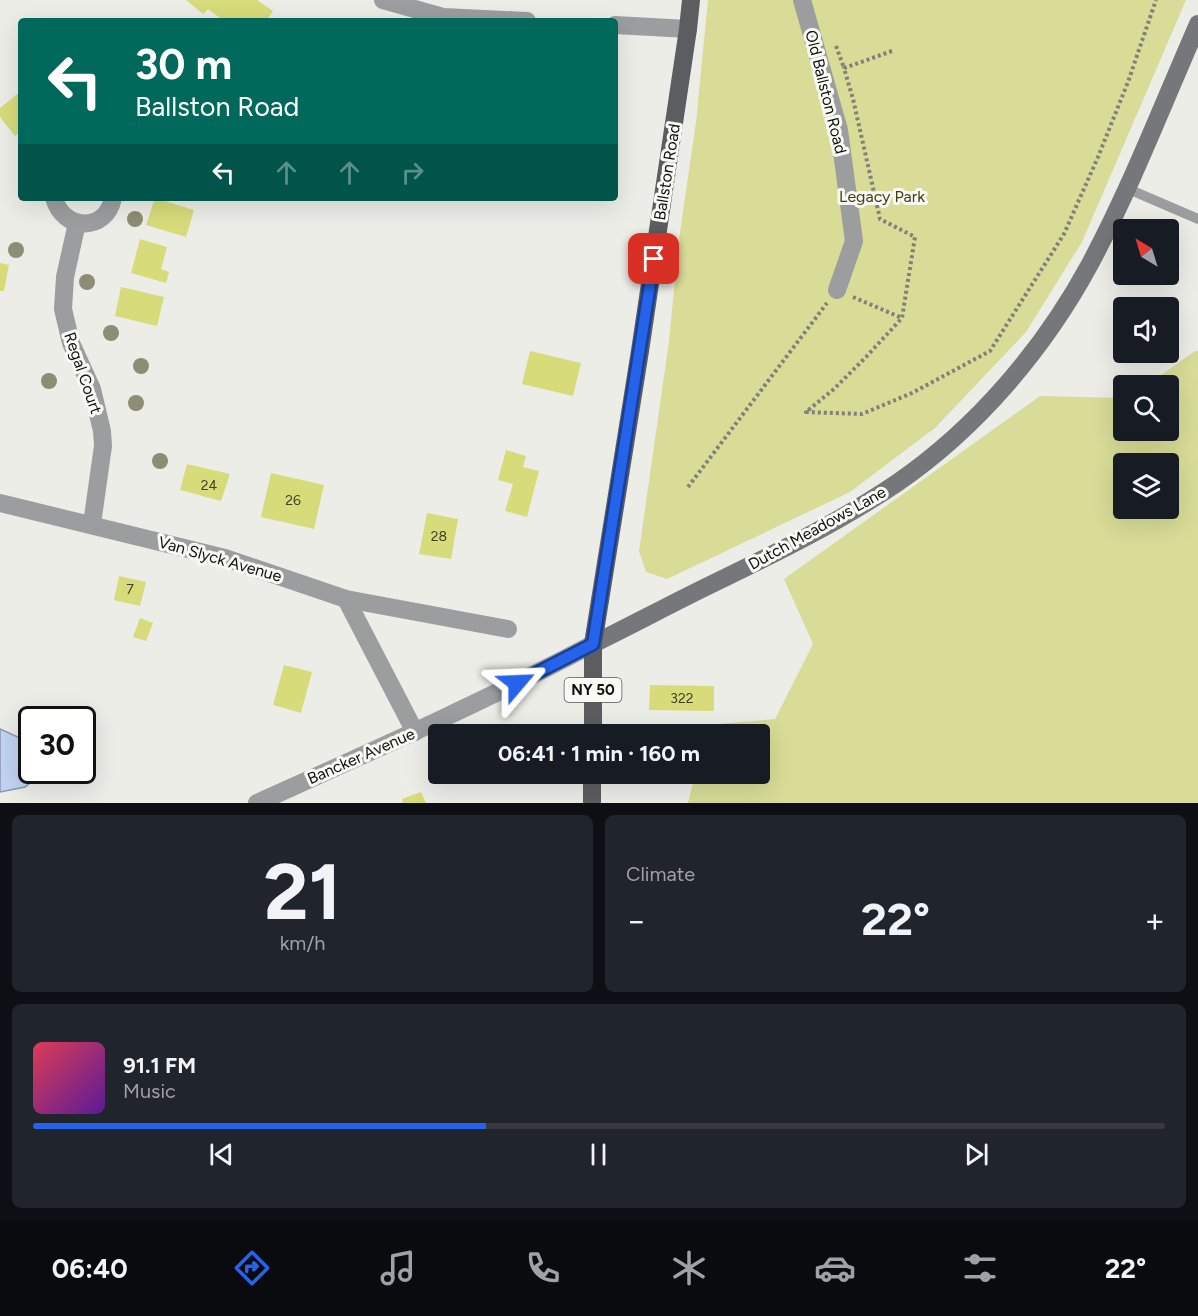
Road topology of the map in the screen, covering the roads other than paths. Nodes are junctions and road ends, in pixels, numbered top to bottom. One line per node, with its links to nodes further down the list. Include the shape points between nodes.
1 (383, 0): 4 (street, via 443,17)
2 (691, 0): 7 (main road, Ballston Road / NY 50)
3 (802, 0): 13 (street, Old Ballston Road, via 839,130 854,241)
4 (464, 18)
5 (1198, 24): 8 (street, Dutch Meadows Lane)
6 (618, 25): 7 (street)
7 (688, 29): 18 (main road, Ballston Road / NY 50)
8 (1126, 188): 11 (lane); 18 (street, Dutch Meadows Lane, via 1090,264 1056,320 1007,385 956,436 898,483 830,525)
9 (55, 201): 12 (street, via 61,213)
10 (112, 201): 12 (street, via 102,218)
11 (1198, 219)
12 (77, 223): 15 (street, Regal Court, via 64,277 63,309 71,343 92,389 102,431)
13 (837, 290)
14 (0, 503): 15 (street, Van Slyck Avenue)
15 (92, 524): 16 (street, Van Slyck Avenue, via 225,558)
16 (346, 599): 17 (street, Van Slyck Avenue); 20 (street)
17 (508, 629)
18 (593, 644): 19 (main road, Ballston Road / NY 50); 20 (street, Bancker Avenue)
19 (592, 724)
20 (415, 732): 22 (street, Bancker Avenue)
21 (592, 784): 23 (main road)
22 (257, 803)
23 (592, 803)

